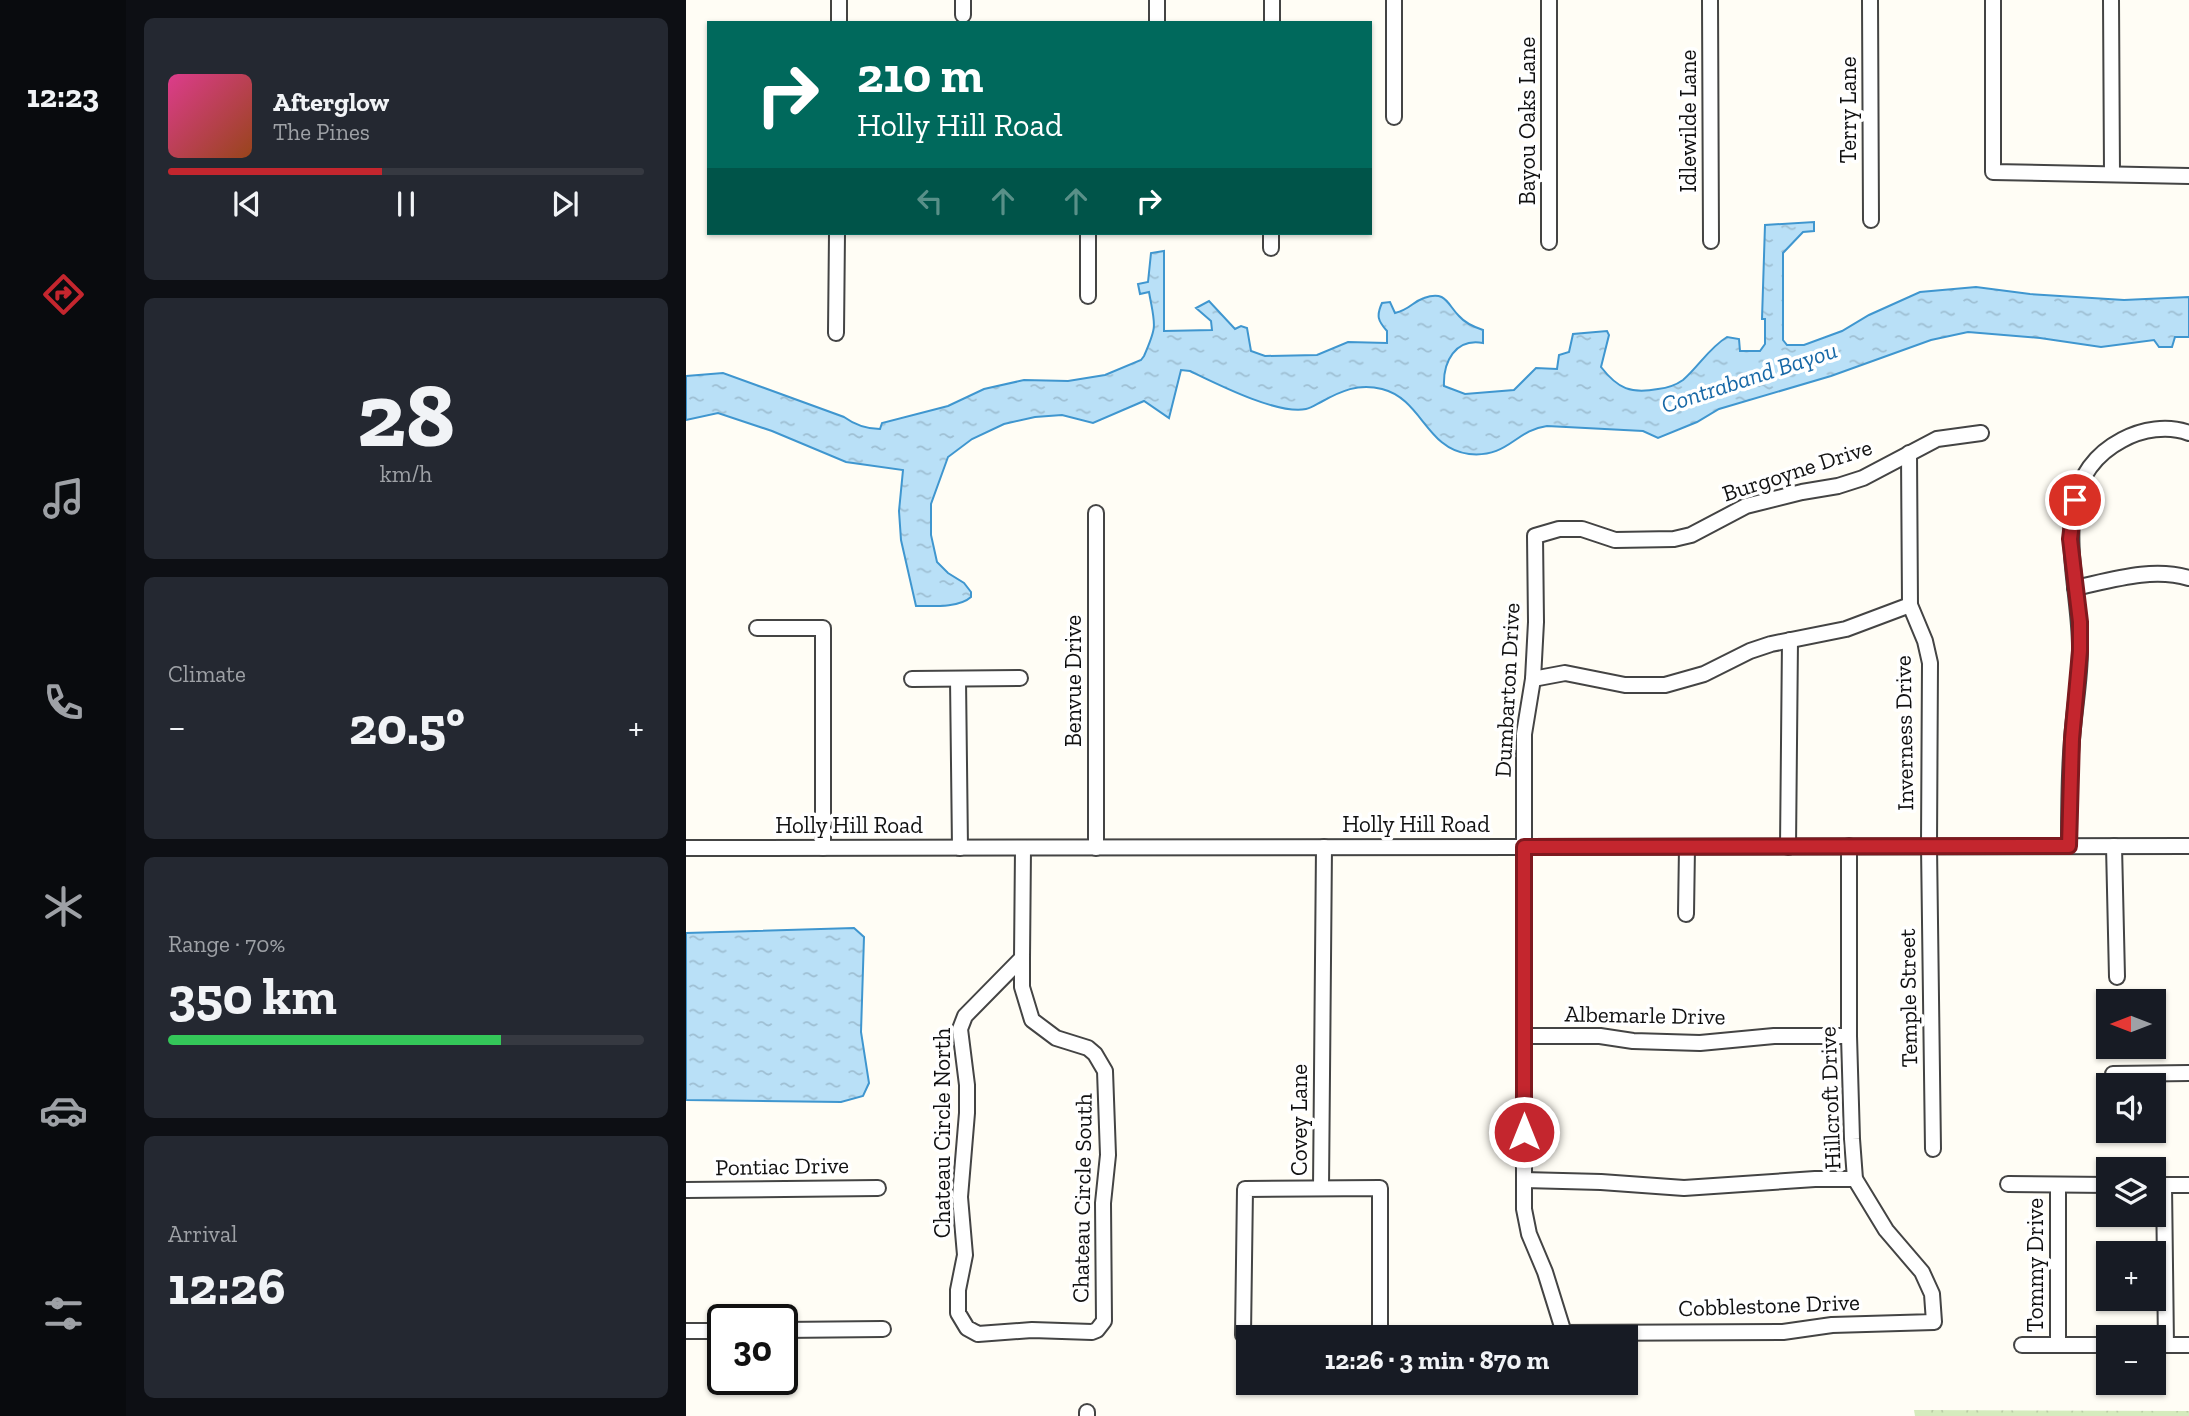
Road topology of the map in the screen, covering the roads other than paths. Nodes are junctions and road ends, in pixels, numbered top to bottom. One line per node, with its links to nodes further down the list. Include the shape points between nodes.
1 (839, 0): 10 (street)
2 (1157, 0): 11 (street)
3 (1272, 0): 12 (street)
4 (1394, 0): 13 (street)
5 (1549, 0): 20 (street, Bayou Oaks Lane)
6 (1710, 0): 19 (street, Idlewilde Lane)
7 (1870, 0): 16 (street, Terry Lane)
8 (1993, 0): 14 (street, via 1993,172)
9 (2111, 0): 14 (street)
10 (839, 21)
11 (1157, 21)
12 (1272, 21)
13 (1394, 117)
14 (2112, 173): 15 (street)
15 (2189, 176)
16 (1871, 220)
17 (837, 235): 22 (street)
18 (1088, 235): 21 (street)
19 (1711, 241)
20 (1549, 242)
21 (1088, 296)
22 (836, 333)
23 (1981, 433): 25 (street, Burgoyne Drive, via 1937,439)
24 (2189, 433): 29 (street, via 2168,429 2127,437 2091,466 2075,500 2070,539)
25 (1909, 453): 27 (street, Burgoyne Drive, via 1863,478 1746,506 1674,539 1615,540 1582,529); 30 (street, Inverness Drive)
26 (1096, 513): 50 (street, Benvue Drive)
27 (1535, 536): 36 (street, Dumbarton Drive)
28 (2189, 578): 29 (street, via 2151,573)
29 (2076, 588): 39 (street, via 2080,651)
30 (1910, 605): 32 (street, via 1846,629); 38 (street, Inverness Drive, via 1930,663)
31 (757, 628): 47 (street, via 823,628)
32 (1790, 640): 36 (street, via 1665,685 1625,685 1565,673); 45 (street)
33 (1020, 678): 35 (street)
34 (912, 679): 35 (street)
35 (958, 679): 48 (street)
36 (1533, 679): 43 (street, Dumbarton Drive, via 1524,734)
37 (1849, 846): 38 (street, Holly Hill Road); 45 (street, Holly Hill Road); 54 (street, Hillcroft Drive)
38 (1929, 846): 39 (street, Holly Hill Road); 58 (street, Temple Street)
39 (2069, 846): 40 (street, Holly Hill Road)
40 (2114, 846): 41 (street, Holly Hill Road); 53 (street)
41 (2189, 846)
42 (1324, 847): 43 (street, Holly Hill Road); 50 (street, Holly Hill Road); 67 (street, Covey Lane)
43 (1524, 847): 44 (street, Holly Hill Road); 55 (street, Dumbarton Drive)
44 (1687, 847): 45 (street, Holly Hill Road); 51 (street)
45 (1788, 847)
46 (686, 848): 47 (street, Holly Hill Road)
47 (823, 848): 48 (street, Holly Hill Road)
48 (960, 848): 49 (street, Holly Hill Road)
49 (1023, 848): 50 (street, Holly Hill Road); 52 (street)
50 (1097, 848)
51 (1686, 914)
52 (1022, 958): 77 (street, Chateau Circle North, via 965,1016 960,1029 967,1113 960,1197 965,1255 958,1313 967,1328 978,1334); 77 (street, Chateau Circle South, via 1024,999 1032,1020 1047,1033 1095,1054 1105,1071 1108,1155 1103,1203 1104,1321 1092,1332)
53 (2117, 977)
54 (1849, 1035): 55 (street, Albemarle Drive, via 1700,1043); 60 (street, Hillcroft Drive)
55 (1524, 1036): 59 (street, Dumbarton Drive)
56 (2166, 1073): 57 (street)
57 (2189, 1073)
58 (1933, 1149)
59 (1524, 1180): 60 (street, via 1684,1188); 73 (street, Dumbarton Drive, via 1529,1234)
60 (1855, 1180): 70 (street, Hillcroft Drive, via 1886,1230 1922,1272 1932,1294)
61 (2008, 1184): 62 (street)
62 (2058, 1185): 63 (street); 82 (street, Tommy Drive)
63 (2096, 1185)
64 (2166, 1185): 65 (street)
65 (2189, 1185)
66 (878, 1188): 68 (street, Pontiac Drive)
67 (1321, 1188): 71 (street, via 1245,1189); 72 (street, Covey Lane, via 1380,1188)
68 (686, 1190)
69 (2159, 1227): 74 (street)
70 (1934, 1322): 80 (street, Cobblestone Drive, via 1832,1325 1783,1332)
71 (1243, 1325)
72 (1380, 1325)
73 (1562, 1325)
74 (2160, 1325)
75 (883, 1329): 76 (street)
76 (798, 1330)
77 (1032, 1330)
78 (686, 1331): 79 (street)
79 (707, 1331)
80 (1638, 1333)
81 (2022, 1345): 82 (street)
82 (2058, 1345): 83 (street)
83 (2096, 1345)
84 (2166, 1345): 85 (street)
85 (2189, 1345)

